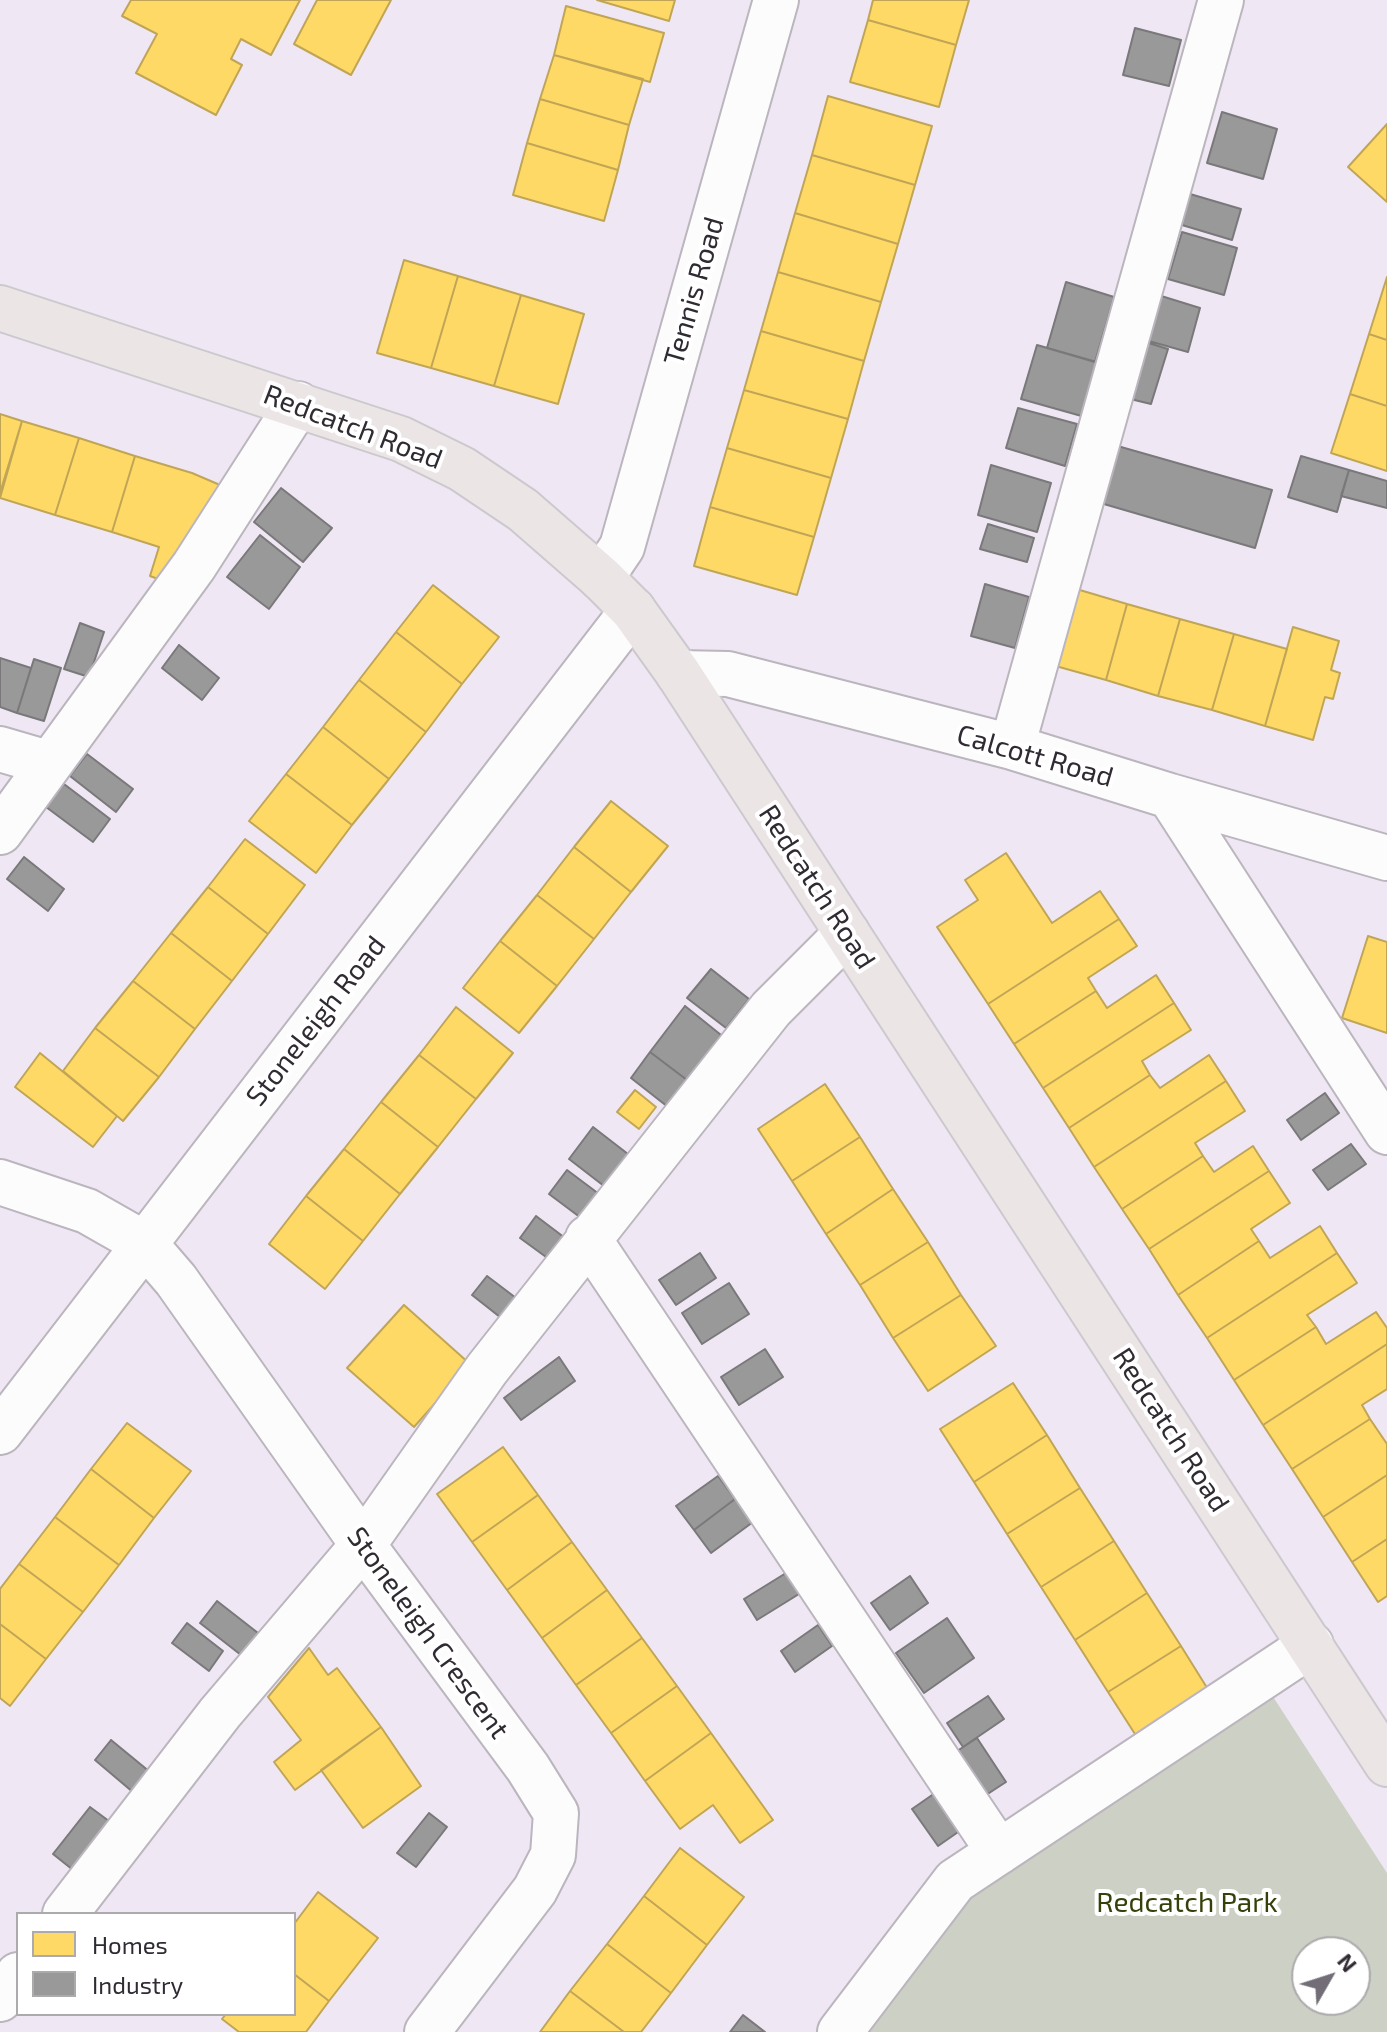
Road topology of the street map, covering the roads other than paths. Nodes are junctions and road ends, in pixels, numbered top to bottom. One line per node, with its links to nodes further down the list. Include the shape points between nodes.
1 (776, 0): 5 (street, Tennis Road, via 622,547)
2 (1221, 0): 8 (street)
3 (0, 308): 4 (main road, Redcatch Road)
4 (298, 404): 5 (main road, Redcatch Road, via 401,439 462,469 523,510); 10 (street, via 194,566)
5 (601, 578): 6 (main road, Redcatch Road)
6 (633, 610): 7 (main road, Redcatch Road); 18 (street, Stoneleigh Road)
7 (678, 673): 8 (street, Calcott Road, via 728,674); 14 (main road, Redcatch Road)
8 (1012, 747): 11 (street, Calcott Road)
9 (0, 749): 10 (street)
10 (48, 763): 12 (street)
11 (1170, 796): 13 (street, Calcott Road); 15 (street)
12 (0, 832)
13 (1387, 858)
14 (847, 933): 17 (street, via 771,1009); 21 (main road, Redcatch Road)
15 (1387, 1132)
16 (0, 1182): 18 (street, Stoneleigh Crescent, via 87,1211)
17 (588, 1238): 20 (street, via 487,1369); 23 (street)
18 (145, 1244): 19 (street, Stoneleigh Road); 20 (street, Stoneleigh Crescent, via 184,1289)
19 (0, 1432)
20 (363, 1545): 24 (street, via 220,1713); 27 (street, Stoneleigh Crescent, via 556,1813 553,1855 535,1890)
21 (1311, 1645): 22 (main road, Redcatch Road); 23 (street)
22 (1387, 1764)
23 (999, 1852): 28 (street, via 955,1881)
24 (67, 1912)
25 (16, 1978): 26 (street)
26 (0, 1999)
27 (427, 2032)
28 (840, 2032)

